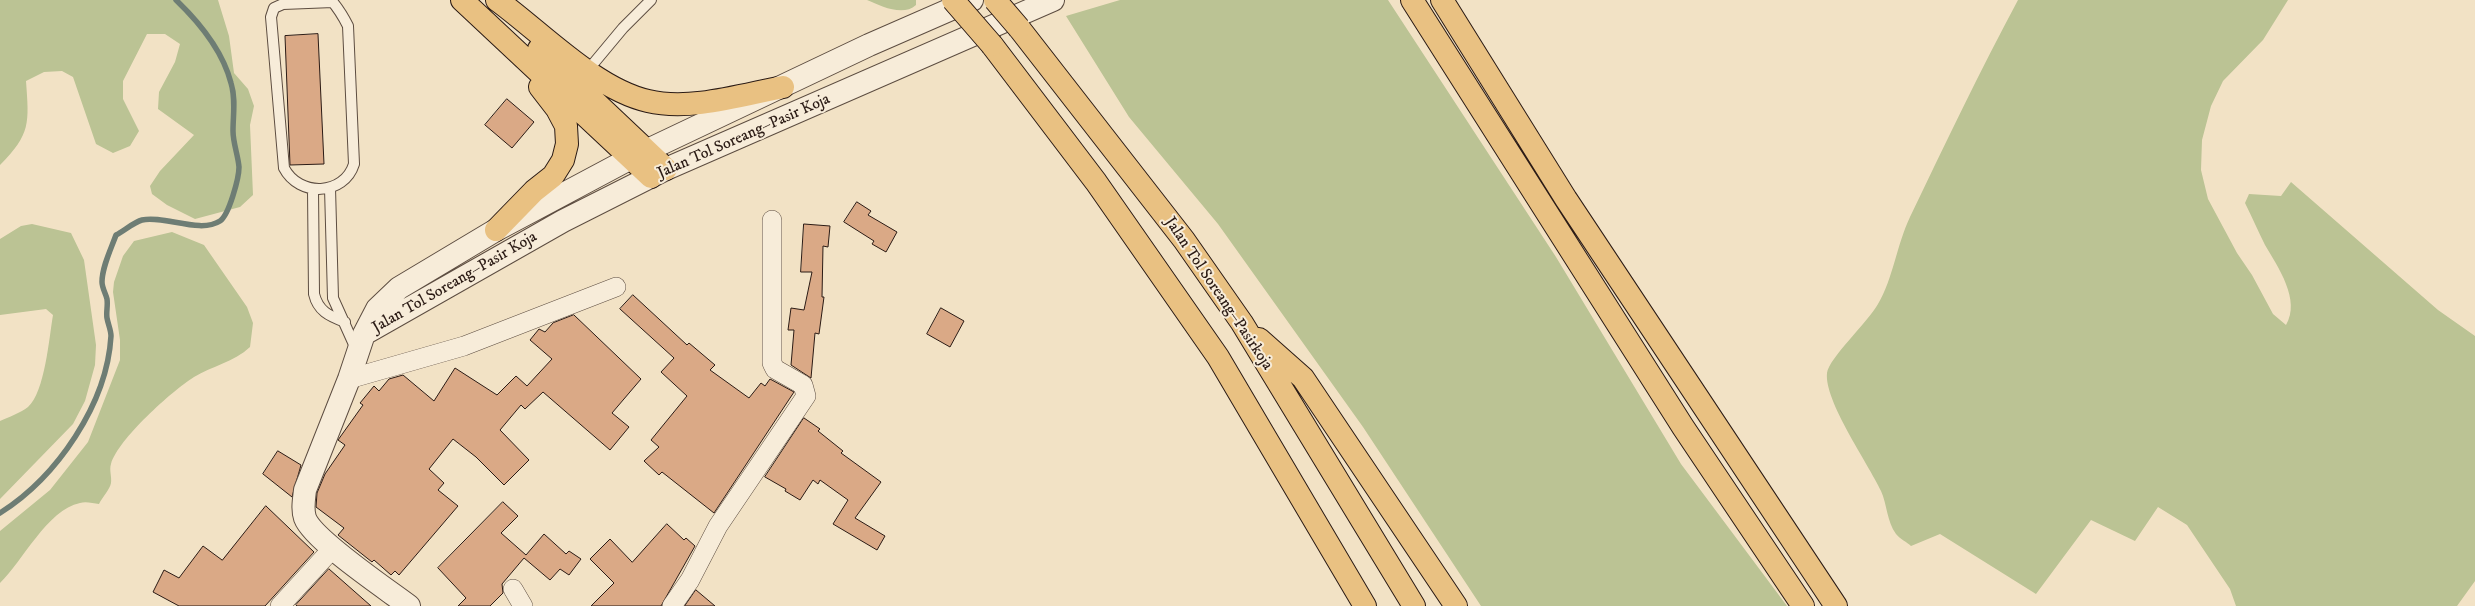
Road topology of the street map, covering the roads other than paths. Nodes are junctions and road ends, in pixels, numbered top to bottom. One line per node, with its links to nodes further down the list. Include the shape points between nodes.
1 (462, 0): 12 (highway)
2 (488, 0): 15 (highway)
3 (497, 0): 13 (highway)
4 (651, 0): 13 (lane, via 623,28)
5 (953, 0): 32 (highway, bridge, via 992,45 1096,182 1218,357)
6 (972, 0): 14 (street, Jalan Tol Soreang–Pasir Koja, via 869,45)
7 (995, 0): 23 (highway, Jalan Tol Soreang–Pasirkoja, bridge, via 1184,240)
8 (1053, 0): 16 (street, Jalan Tol Soreang–Pasir Koja)
9 (1412, 0): 35 (highway, via 1683,428)
10 (1442, 0): 36 (highway, via 1566,199)
11 (332, 1): 17 (lane, via 348,26 354,164 344,181); 18 (lane, via 283,4 274,8 271,17 284,168 289,178)
12 (493, 29): 15 (highway); 20 (highway, via 557,109 566,126 567,144 563,160 553,176 534,191)
13 (588, 70): 14 (highway, via 613,87 648,101 699,102)
14 (783, 87): 15 (street, Jalan Tol Soreang–Pasir Koja)
15 (639, 155): 16 (highway); 20 (street, Jalan Tol Soreang–Pasir Koja)
16 (659, 173): 24 (street, Jalan Tol Soreang–Pasir Koja, via 563,221)
17 (330, 188): 18 (lane); 22 (lane, via 333,298)
18 (313, 190): 22 (lane, via 314,294 317,305 323,312)
19 (772, 220): 31 (street, via 772,363 775,370 803,385 806,396 718,526 690,580)
20 (496, 230): 24 (street, Jalan Tol Soreang–Pasir Koja, via 399,288 377,309)
21 (616, 287): 25 (street, via 464,346)
22 (345, 322): 24 (lane)
23 (1242, 323): 33 (highway, Jalan Tol Soreang–Pasirkoja); 34 (highway, via 1303,378)
24 (360, 342): 25 (street)
25 (349, 379): 26 (street, via 310,478 303,505 306,519)
26 (333, 548): 28 (street); 29 (street)
27 (513, 589): 30 (street)
28 (280, 606)
29 (409, 606)
30 (523, 606)
31 (672, 606)
32 (1365, 606)
33 (1414, 606)
34 (1456, 606)
35 (1803, 606)
36 (1836, 606)

